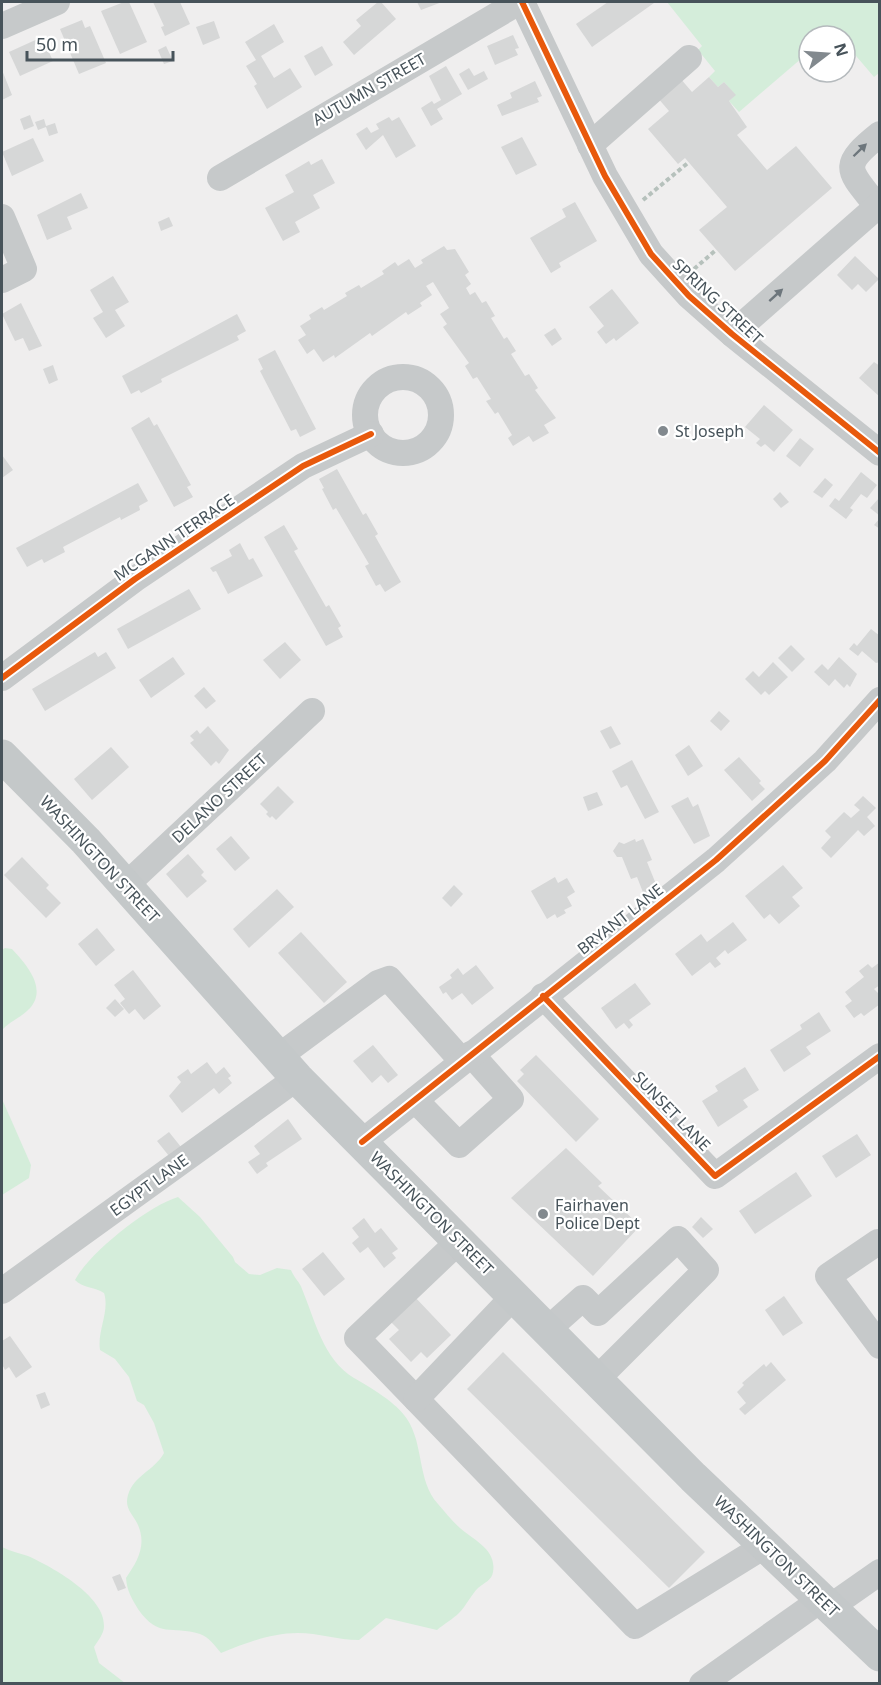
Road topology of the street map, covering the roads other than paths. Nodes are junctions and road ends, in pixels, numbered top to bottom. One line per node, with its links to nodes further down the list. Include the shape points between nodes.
1 (57, 2): 3 (street)
2 (521, 2): 6 (street, SPRING STREET); 7 (street, AUTUMN STREET)
3 (2, 26)
4 (689, 58): 6 (street)
5 (879, 134): 8 (street, one-way to 5, via 858,183 851,161)
6 (590, 145): 11 (street, SPRING STREET, via 651,254 676,283)
7 (220, 178)
8 (878, 205): 11 (street, one-way to 8)
9 (2, 217): 10 (street, via 24,269)
10 (2, 280)
11 (732, 334): 13 (street, SPRING STREET)
12 (371, 434): 14 (street, MCGANN TERRACE, via 303,466 135,579)
13 (879, 453)
14 (2, 678)
15 (879, 700): 19 (street, BRYANT LANE, via 825,761 716,860)
16 (312, 711): 18 (street, DELANO STREET)
17 (2, 756): 18 (main road, WASHINGTON STREET)
18 (126, 885): 22 (main road, WASHINGTON STREET)
19 (543, 996): 20 (street, SUNSET LANE, via 715,1176); 21 (street, BRYANT LANE)
20 (879, 1056)
21 (467, 1058): 22 (street, EGYPT LANE, via 389,979 378,983); 23 (street, BRYANT LANE); 23 (street, via 511,1099 459,1145)
22 (288, 1068): 24 (main road, WASHINGTON STREET); 27 (street, EGYPT LANE)
23 (415, 1100): 24 (street, BRYANT LANE)
24 (362, 1142): 25 (main road, WASHINGTON STREET)
25 (459, 1241): 28 (main road, WASHINGTON STREET); 32 (street, via 357,1338)
26 (879, 1244): 30 (street, via 828,1276)
27 (2, 1291)
28 (514, 1296): 29 (main road, WASHINGTON STREET); 32 (street)
29 (548, 1330): 31 (main road, WASHINGTON STREET); 31 (street, via 583,1298 598,1313 678,1239 706,1270)
30 (879, 1346)
31 (597, 1379): 33 (main road, WASHINGTON STREET)
32 (416, 1399): 33 (street, via 635,1626)
33 (766, 1545): 35 (main road, WASHINGTON STREET)
34 (879, 1572): 35 (street)
35 (826, 1603): 36 (main road, WASHINGTON STREET); 37 (street)
36 (879, 1655)
37 (702, 1683)

